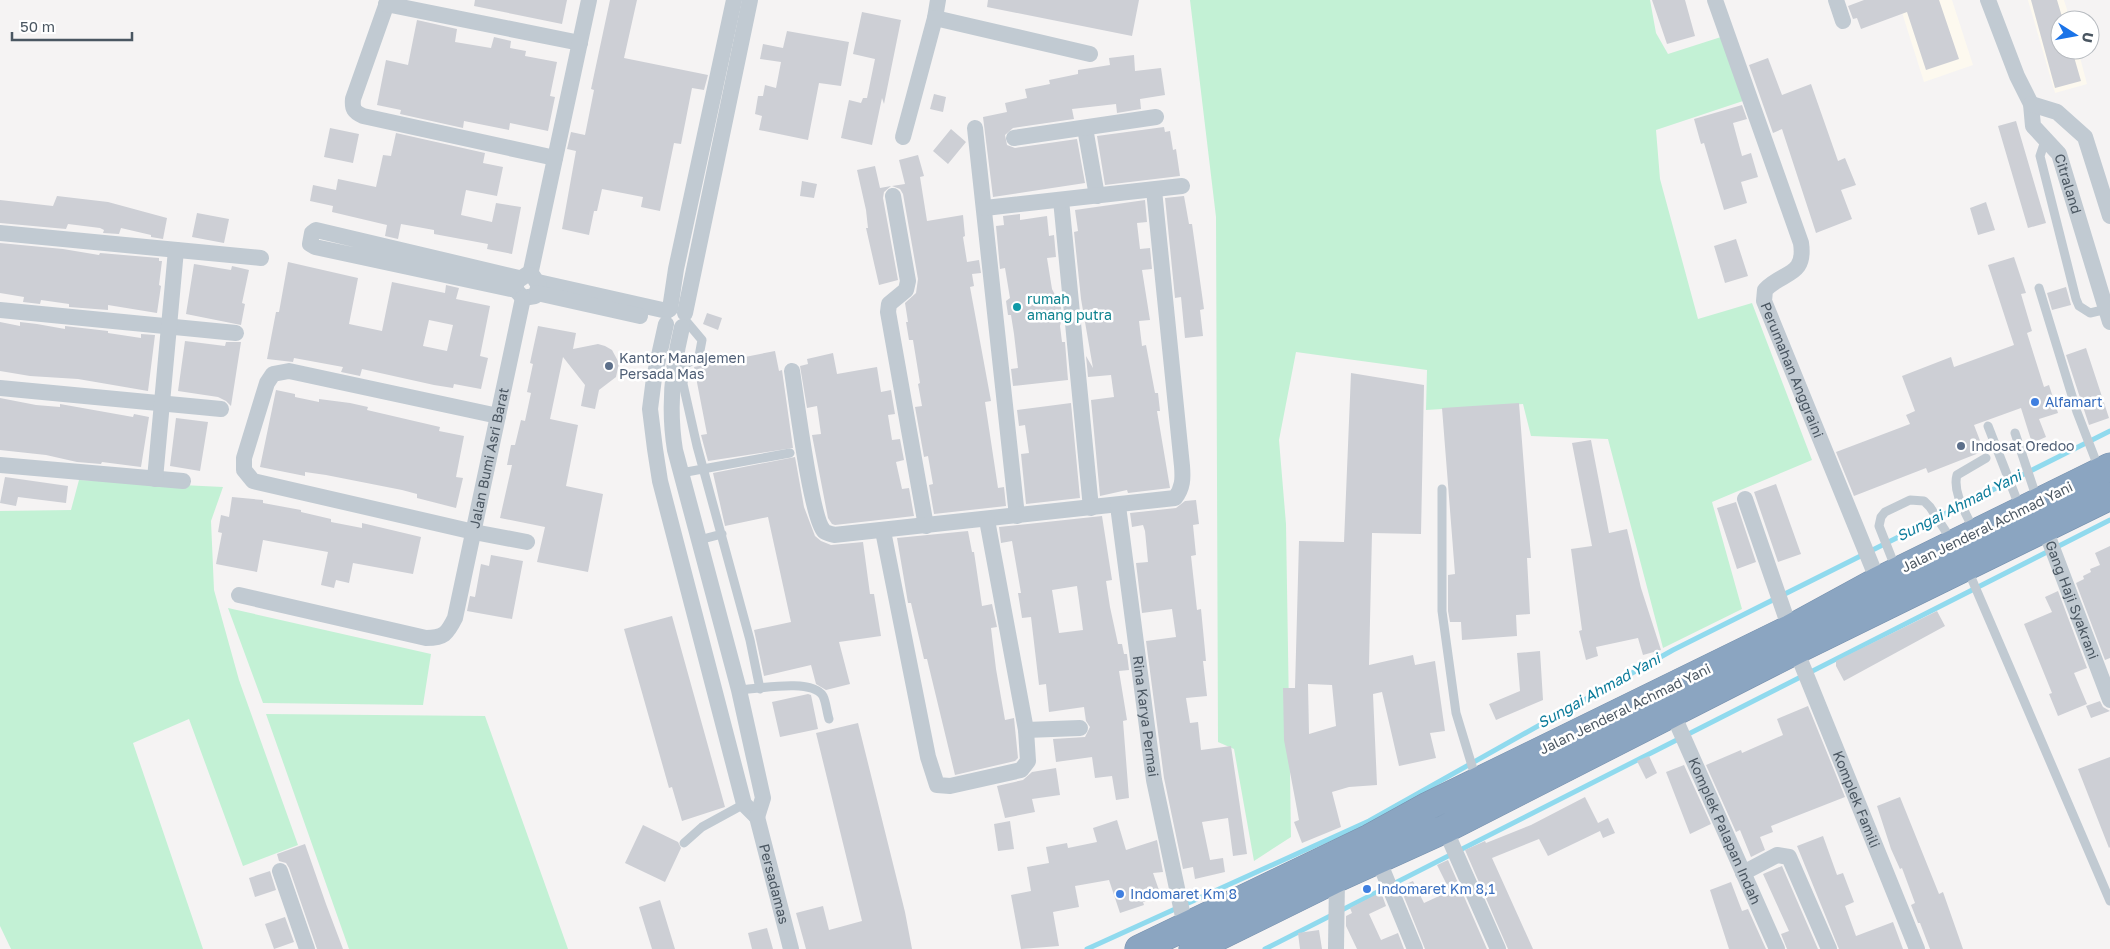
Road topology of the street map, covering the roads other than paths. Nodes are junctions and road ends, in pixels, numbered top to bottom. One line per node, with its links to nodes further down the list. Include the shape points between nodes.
1 (589, 0): 11 (street, Jalan Bumi Asri Barat)
2 (734, 0): 35 (street, via 676,269)
3 (750, 0): 35 (street)
4 (938, 0): 9 (street)
5 (1715, 0): 68 (street, Perumahan Anggraini, via 1802,252 1794,273 1771,283 1765,290 1764,301)
6 (1836, 0): 10 (street)
7 (1988, 0): 13 (street, Citraland, via 2016,76)
8 (387, 2): 11 (street); 20 (street, via 352,99 356,113)
9 (934, 18): 12 (street); 17 (street)
10 (1843, 20)
11 (580, 43): 20 (street, Jalan Bumi Asri Barat)
12 (1090, 54)
13 (2031, 104): 19 (street, Citraland, via 2033,126); 27 (street, via 2057,112 2084,137)
14 (1156, 117): 16 (street)
15 (975, 128): 26 (street)
16 (1085, 128): 18 (street); 24 (street)
17 (902, 137)
18 (1014, 138)
19 (2046, 138): 34 (street, Citraland, via 2059,154); 34 (lane, via 2040,156 2076,299 2079,306 2090,313)
20 (555, 158): 31 (street, Jalan Bumi Asri Barat)
21 (1182, 186): 22 (street)
22 (1154, 190): 24 (street); 55 (street, via 1183,481 1175,498)
23 (893, 196): 60 (street, via 908,281 906,290 889,304 888,312)
24 (1097, 196): 25 (street)
25 (1060, 200): 26 (street); 57 (street)
26 (985, 208): 58 (street, via 1000,378)
27 (2110, 216)
28 (0, 233): 29 (street)
29 (176, 250): 30 (street); 36 (street)
30 (261, 258)
31 (527, 286): 31 (street, via 315,247 310,244 312,233 316,230); 35 (street); 42 (street, Jalan Bumi Asri Barat)
32 (2039, 288): 50 (lane, via 2076,412)
33 (0, 310): 36 (street)
34 (2108, 315)
35 (674, 318): 48 (lane, via 702,340 699,356 685,365 683,378); 49 (street, via 671,426); 80 (street, via 654,378 650,409 655,449 660,480)
36 (169, 326): 37 (street); 40 (street)
37 (236, 332)
38 (792, 371): 62 (street, via 819,523 824,531 834,535)
39 (0, 388): 40 (street)
40 (162, 403): 41 (street); 51 (street)
41 (221, 409)
42 (498, 416): 63 (street, Jalan Bumi Asri Barat); 63 (street, via 289,371 278,372 267,383 244,458 244,470 253,480)
43 (1988, 426): 56 (lane)
44 (2015, 433): 56 (lane)
45 (790, 453): 48 (lane)
46 (1986, 458): 67 (lane, via 1957,475 1956,480)
47 (0, 465): 51 (street)
48 (703, 468): 49 (lane); 64 (lane)
49 (681, 473): 65 (street)
50 (2107, 478): 56 (highway, Jalan Jenderal Achmad Yani); 61 (highway, Jalan Jenderal Achmad Yani)
51 (155, 479): 52 (street)
52 (182, 481)
53 (1442, 489): 78 (lane, via 1442,611 1456,713)
54 (1745, 499): 70 (street, Komplek Famili)
55 (1118, 506): 57 (street); 89 (street, Rina Karya Permai, via 1154,780)
56 (2029, 506): 67 (highway, Jalan Jenderal Achmad Yani)
57 (1091, 508): 58 (street)
58 (1017, 516): 59 (street)
59 (987, 520): 60 (street); 77 (street)
60 (926, 526): 62 (street)
61 (2045, 530): 67 (highway, Jalan Jenderal Achmad Yani); 73 (street, Gang Haji Syakrani)
62 (883, 531): 77 (street, via 928,757 937,785 950,786 1021,770 1028,761)
63 (474, 532): 66 (street); 69 (street, Jalan Bumi Asri Barat, via 455,618 442,638 426,638)
64 (722, 534): 65 (lane); 71 (lane)
65 (699, 540): 72 (street)
66 (527, 542)
67 (1967, 556): 68 (highway, Jalan Jenderal Achmad Yani); 68 (lane, via 1930,507 1924,502 1910,500 1881,517 1879,526); 70 (highway, Jalan Jenderal Achmad Yani); 88 (lane, via 1980,600)
68 (1887, 577): 70 (highway, Jalan Jenderal Achmad Yani)
69 (239, 596)
70 (1793, 639): 74 (highway, Jalan Jenderal Achmad Yani); 78 (highway, Jalan Jenderal Achmad Yani); 98 (street, Komplek Famili)
71 (760, 689): 72 (lane); 75 (lane, via 815,688 823,696)
72 (739, 690): 79 (street)
73 (2110, 700)
74 (1672, 712): 82 (highway, Jalan Jenderal Achmad Yani); 86 (street, Komplek Palapan Indah)
75 (829, 719)
76 (1080, 728): 77 (street)
77 (1026, 730)
78 (1477, 782): 89 (highway, Jalan Jenderal Achmad Yani)
79 (763, 798): 80 (lane); 81 (street)
80 (744, 804): 81 (street); 83 (lane, via 702,827)
81 (757, 818): 91 (street, Persadamas)
82 (1445, 829): 84 (highway, Jalan Jenderal Achmad Yani); 95 (street)
83 (684, 843)
84 (1378, 859): 87 (highway, Jalan Jenderal Achmad Yani); 94 (street)
85 (280, 871): 90 (street)
86 (1744, 873): 96 (street, Komplek Palapan Indah); 97 (street, via 1777,854 1789,857)
87 (1337, 878): 89 (highway, Jalan Jenderal Achmad Yani); 93 (street)
88 (2110, 901)
89 (1189, 937): 92 (highway, Jalan Jenderal Achmad Yani)
90 (307, 949)
91 (791, 949)
92 (1139, 949)
93 (1336, 949)
94 (1415, 949)
95 (1498, 949)
96 (1777, 949)
97 (1829, 949)
98 (1917, 949)

